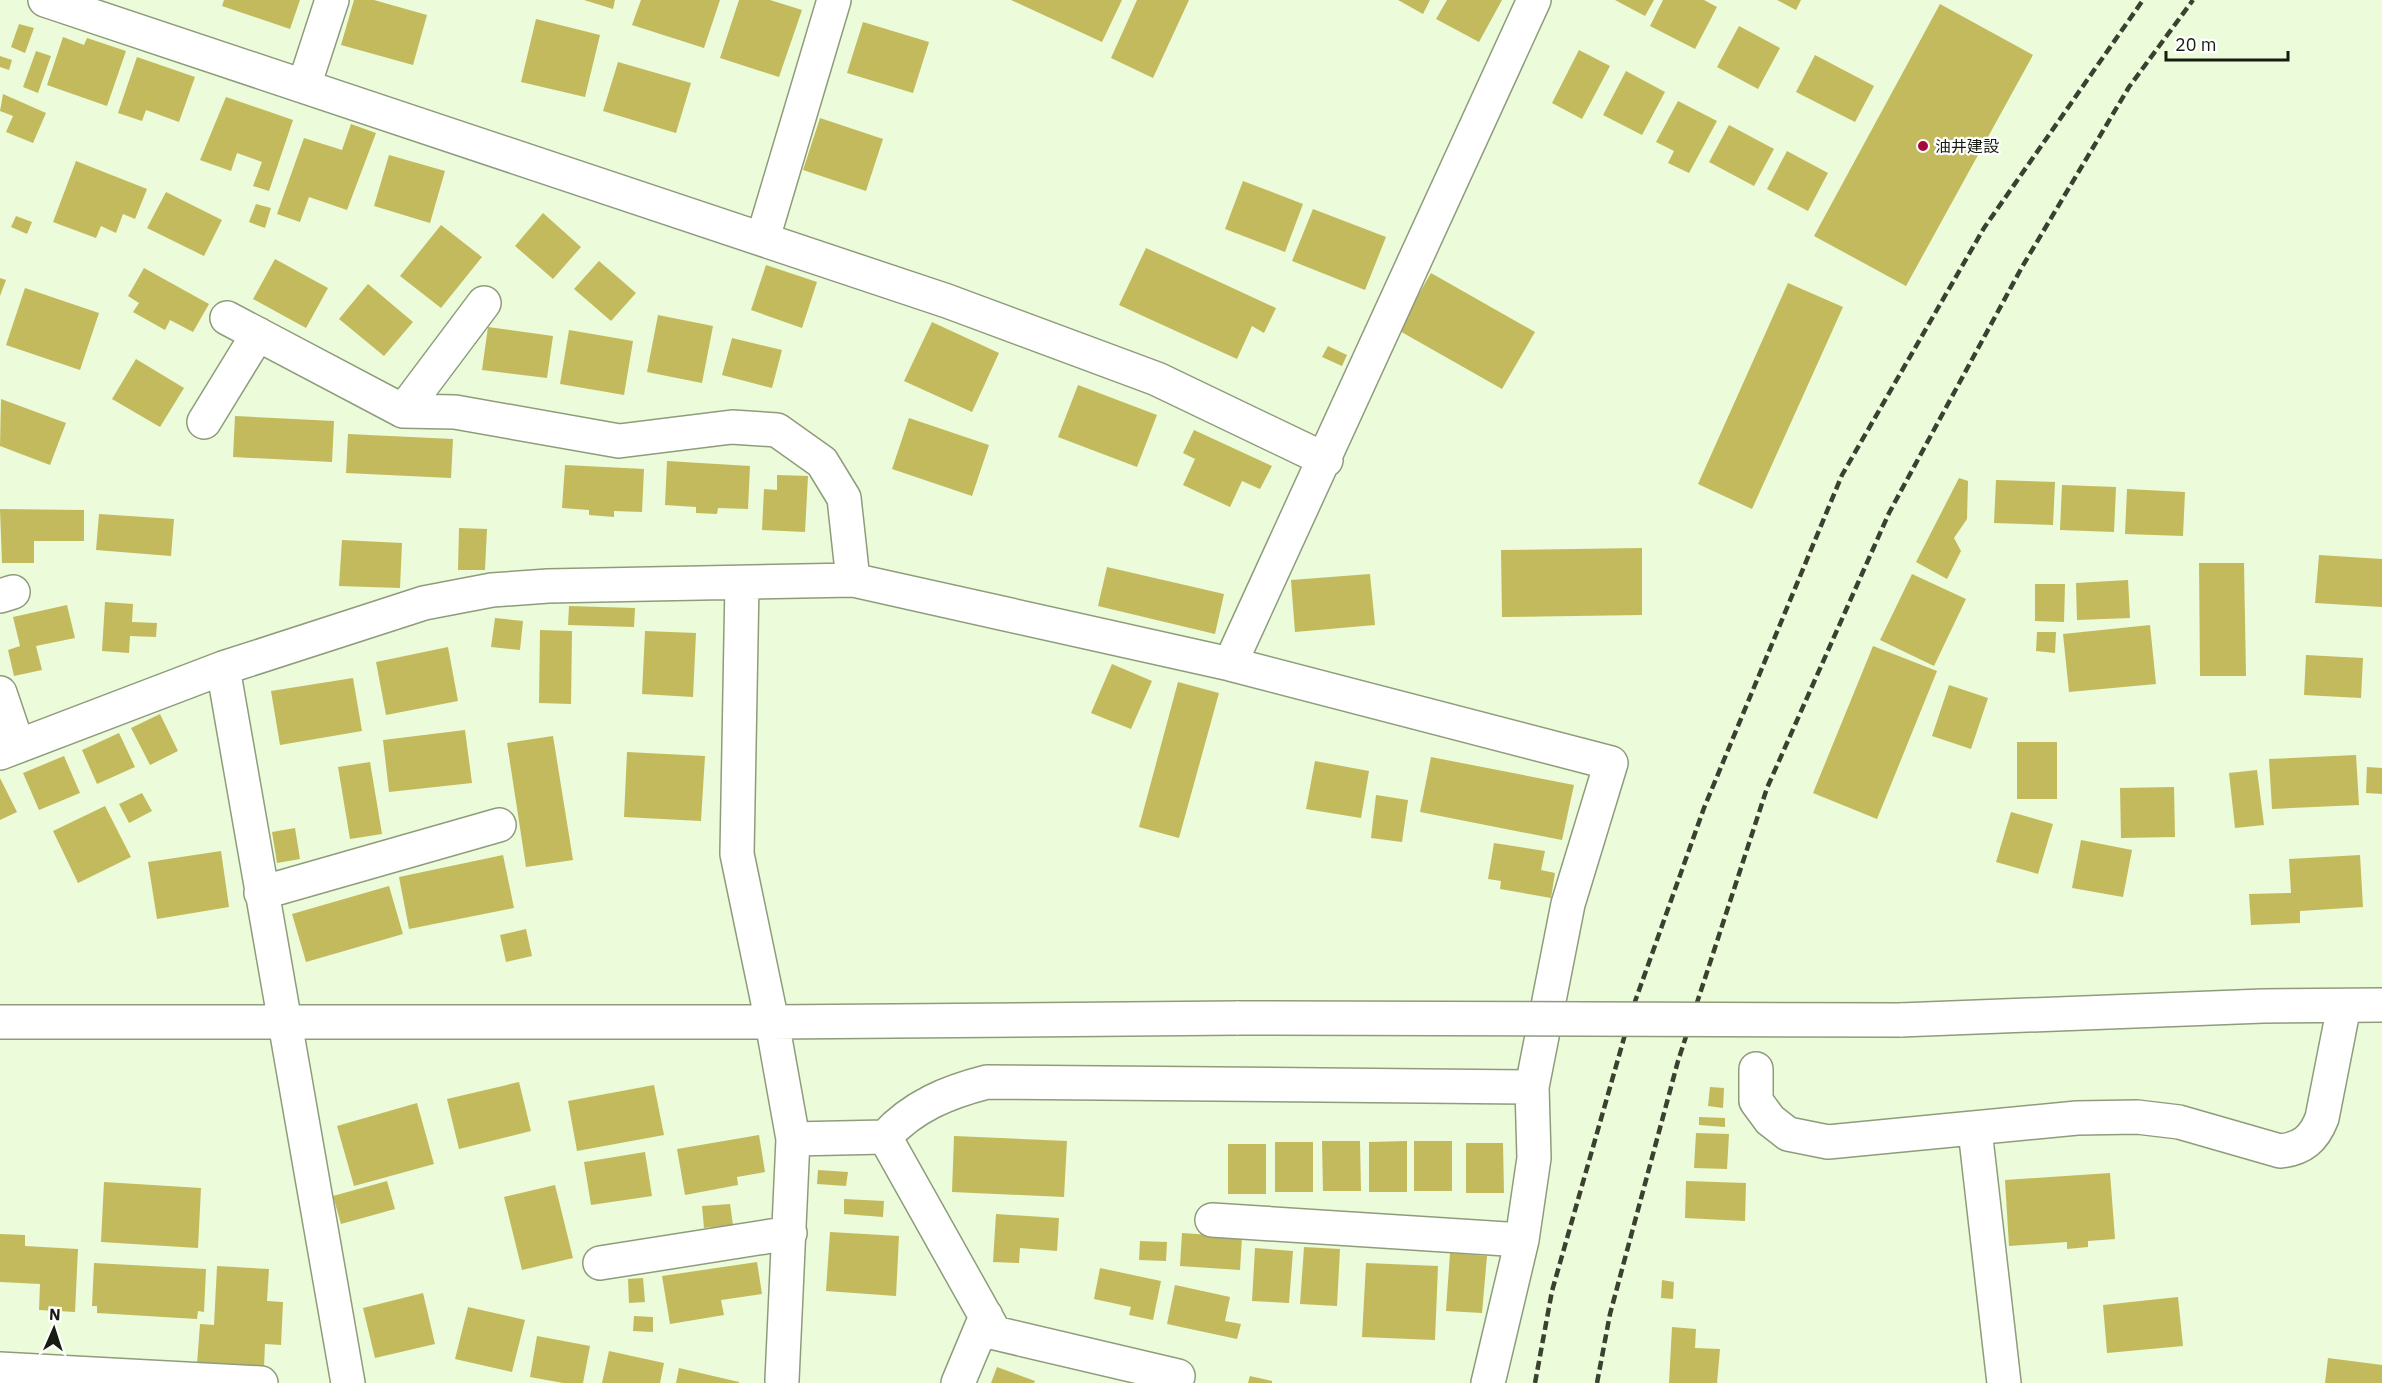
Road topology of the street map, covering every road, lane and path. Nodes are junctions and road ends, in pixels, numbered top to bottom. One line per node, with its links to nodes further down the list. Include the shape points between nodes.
1 (45, 0): 5 (street)
2 (332, 0): 5 (street)
3 (834, 0): 6 (street)
4 (1534, 0): 12 (street)
5 (304, 86): 6 (street)
6 (763, 238): 12 (street, via 1157,379)
7 (484, 303): 10 (street)
8 (227, 318): 9 (street)
9 (258, 334): 10 (street); 11 (street)
10 (403, 411): 13 (street, via 455,412 619,441 732,427 777,430 822,462 844,498)
11 (204, 422)
12 (1326, 460): 15 (street)
13 (854, 580): 14 (street); 15 (street)
14 (742, 583): 16 (street, via 492,590 424,603); 25 (street, via 737,854)
15 (1230, 664): 27 (street, via 1611,763 1568,904)
16 (223, 668): 18 (street); 20 (street)
17 (0, 693): 18 (street)
18 (9, 749)
19 (499, 825): 20 (street)
20 (261, 893): 24 (street)
21 (2382, 1005): 22 (street)
22 (2343, 1006): 25 (street, bridge, via 1900,1020 1239,1018); 28 (street, via 2322,1118 2317,1130 2296,1150 2280,1151 2179,1122 2137,1117 2078,1118)
23 (0, 1022): 24 (street)
24 (283, 1022): 25 (street); 40 (street)
25 (772, 1022): 30 (street)
26 (1756, 1069): 28 (street, via 1756,1101 1770,1120 1788,1134 1828,1142)
27 (1532, 1087): 29 (street, via 987,1082 949,1092 902,1119); 33 (street, via 1534,1158)
28 (1975, 1130): 43 (street)
29 (885, 1137): 30 (street); 35 (street)
30 (793, 1139): 32 (street)
31 (1212, 1220): 33 (street)
32 (790, 1233): 34 (street); 38 (street)
33 (1522, 1240): 42 (street)
34 (600, 1263)
35 (986, 1316): 37 (street, via 995,1333); 41 (street)
36 (0, 1369): 39 (street)
37 (1178, 1376)
38 (782, 1380)
39 (261, 1383)
40 (348, 1383)
41 (958, 1383)
42 (1488, 1383)
43 (2004, 1383)

